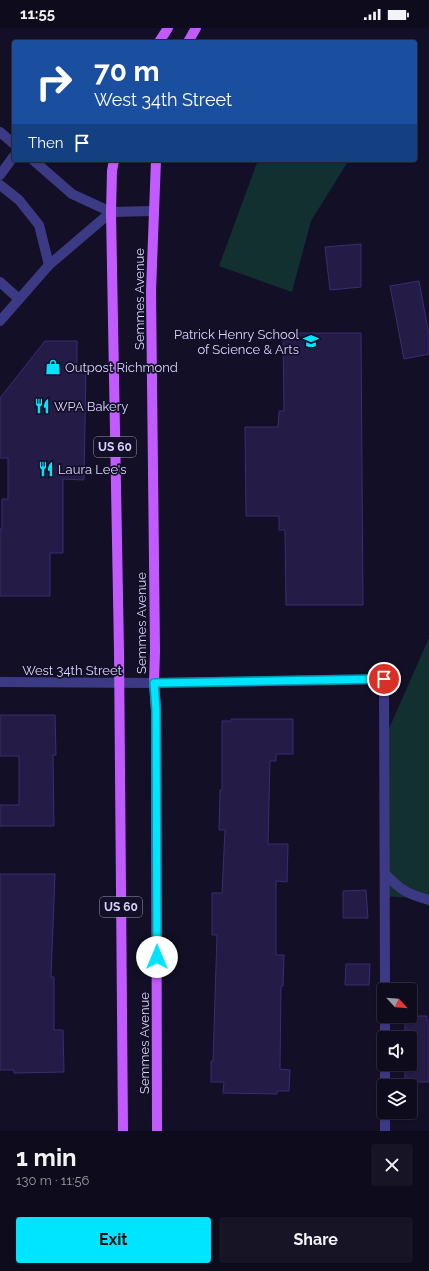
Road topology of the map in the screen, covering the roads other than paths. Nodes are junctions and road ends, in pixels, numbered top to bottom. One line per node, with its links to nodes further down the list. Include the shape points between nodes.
1 (168, 28): 3 (main road)
2 (196, 28): 4 (main road)
3 (160, 40)
4 (189, 40)
5 (0, 132): 6 (street)
6 (12, 142)
7 (12, 159): 11 (street)
8 (35, 162): 14 (street, via 72,194)
9 (114, 162): 14 (main road, US 60)
10 (156, 162): 13 (main road, US 60)
11 (0, 175)
12 (0, 185): 15 (street, via 19,200 40,225)
13 (154, 211): 14 (street); 21 (main road, Semmes Avenue / US 60, via 151,291)
14 (111, 212): 15 (street); 20 (main road, Semmes Avenue / US 60)
15 (49, 265): 17 (street)
16 (0, 282): 17 (street)
17 (19, 299): 18 (street)
18 (0, 320)
19 (0, 682): 20 (street, West 34th Street)
20 (119, 683): 21 (street, West 34th Street); 26 (main road, Semmes Avenue / US 60)
21 (154, 683): 22 (street, West 34th Street, via 384,679); 27 (main road, Semmes Avenue / US 60)
22 (385, 874): 23 (street, via 398,888); 24 (street)
23 (429, 900)
24 (385, 983)
25 (385, 1119): 28 (street)
26 (123, 1131)
27 (157, 1131)
28 (385, 1131)

